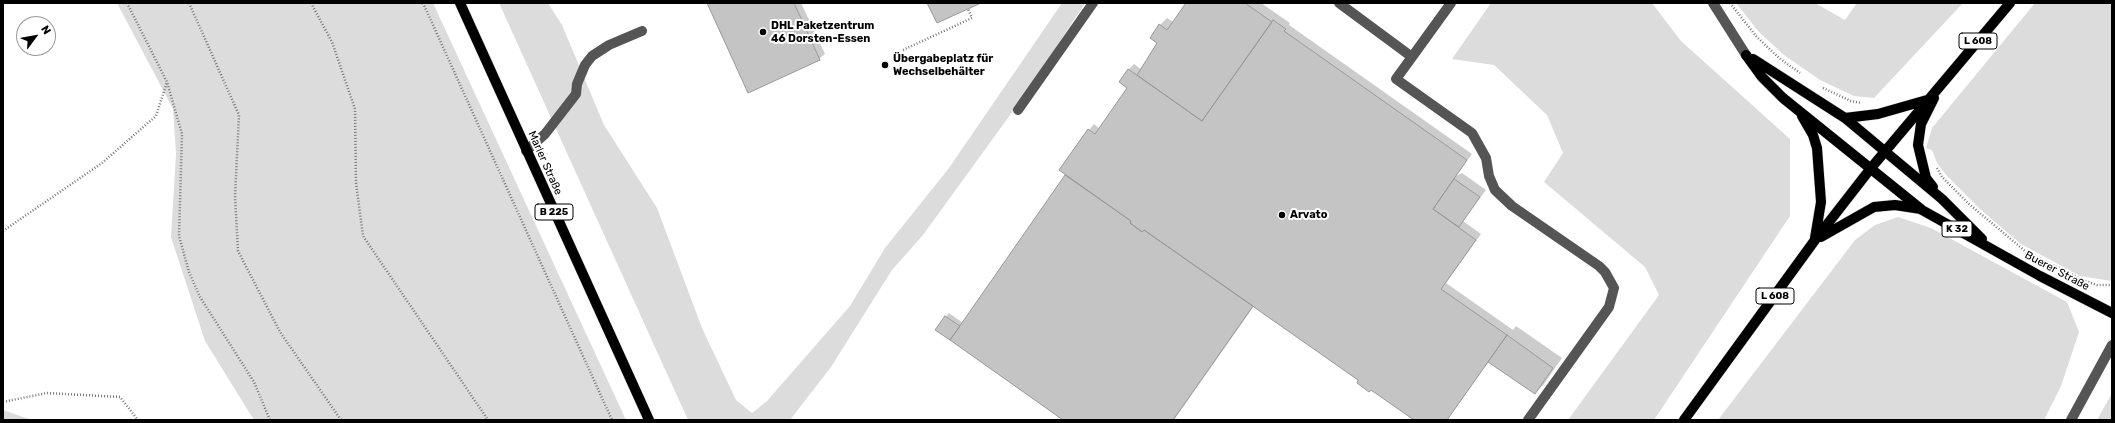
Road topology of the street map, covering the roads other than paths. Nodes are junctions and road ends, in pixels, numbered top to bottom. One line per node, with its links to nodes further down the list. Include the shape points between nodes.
1 (460, 3): 15 (main road, Marler Straße / B 225)
2 (1093, 3): 12 (street)
3 (1339, 3): 9 (street)
4 (1451, 3): 9 (street)
5 (1713, 3): 8 (street)
6 (2010, 3): 10 (main road, L 608)
7 (642, 31): 15 (street, via 609,45 592,56 577,84 576,94 545,134)
8 (1746, 55): 13 (main road, via 1762,77); 14 (main road)
9 (1412, 57): 25 (street, via 1396,79 1472,133 1484,152 1495,190 1512,206 1598,266 1605,272 1614,288 1609,307)
10 (1945, 80): 11 (main road, L 608); 18 (main road, via 1921,124 1918,145 1926,178)
11 (1927, 100): 14 (main road, via 1872,115); 16 (main road, L 608)
12 (1018, 110)
13 (1799, 111): 17 (main road); 20 (main road, via 1813,135 1817,148 1821,202)
14 (1845, 118): 16 (main road)
15 (526, 150): 24 (main road, Marler Straße / B 225)
16 (1884, 151): 17 (main road, L 608); 18 (main road)
17 (1871, 168): 19 (main road, K 32); 20 (main road, L 608)
18 (1942, 198): 21 (main road)
19 (1922, 210): 20 (main road, via 1895,205 1874,207); 21 (main road, K 32)
20 (1815, 240): 26 (main road, L 608)
21 (1991, 248): 22 (main road, Buerer Straße / K 32)
22 (2112, 314)
23 (2112, 345): 27 (street)
24 (649, 420)
25 (1528, 420)
26 (1684, 420)
27 (2071, 420)

